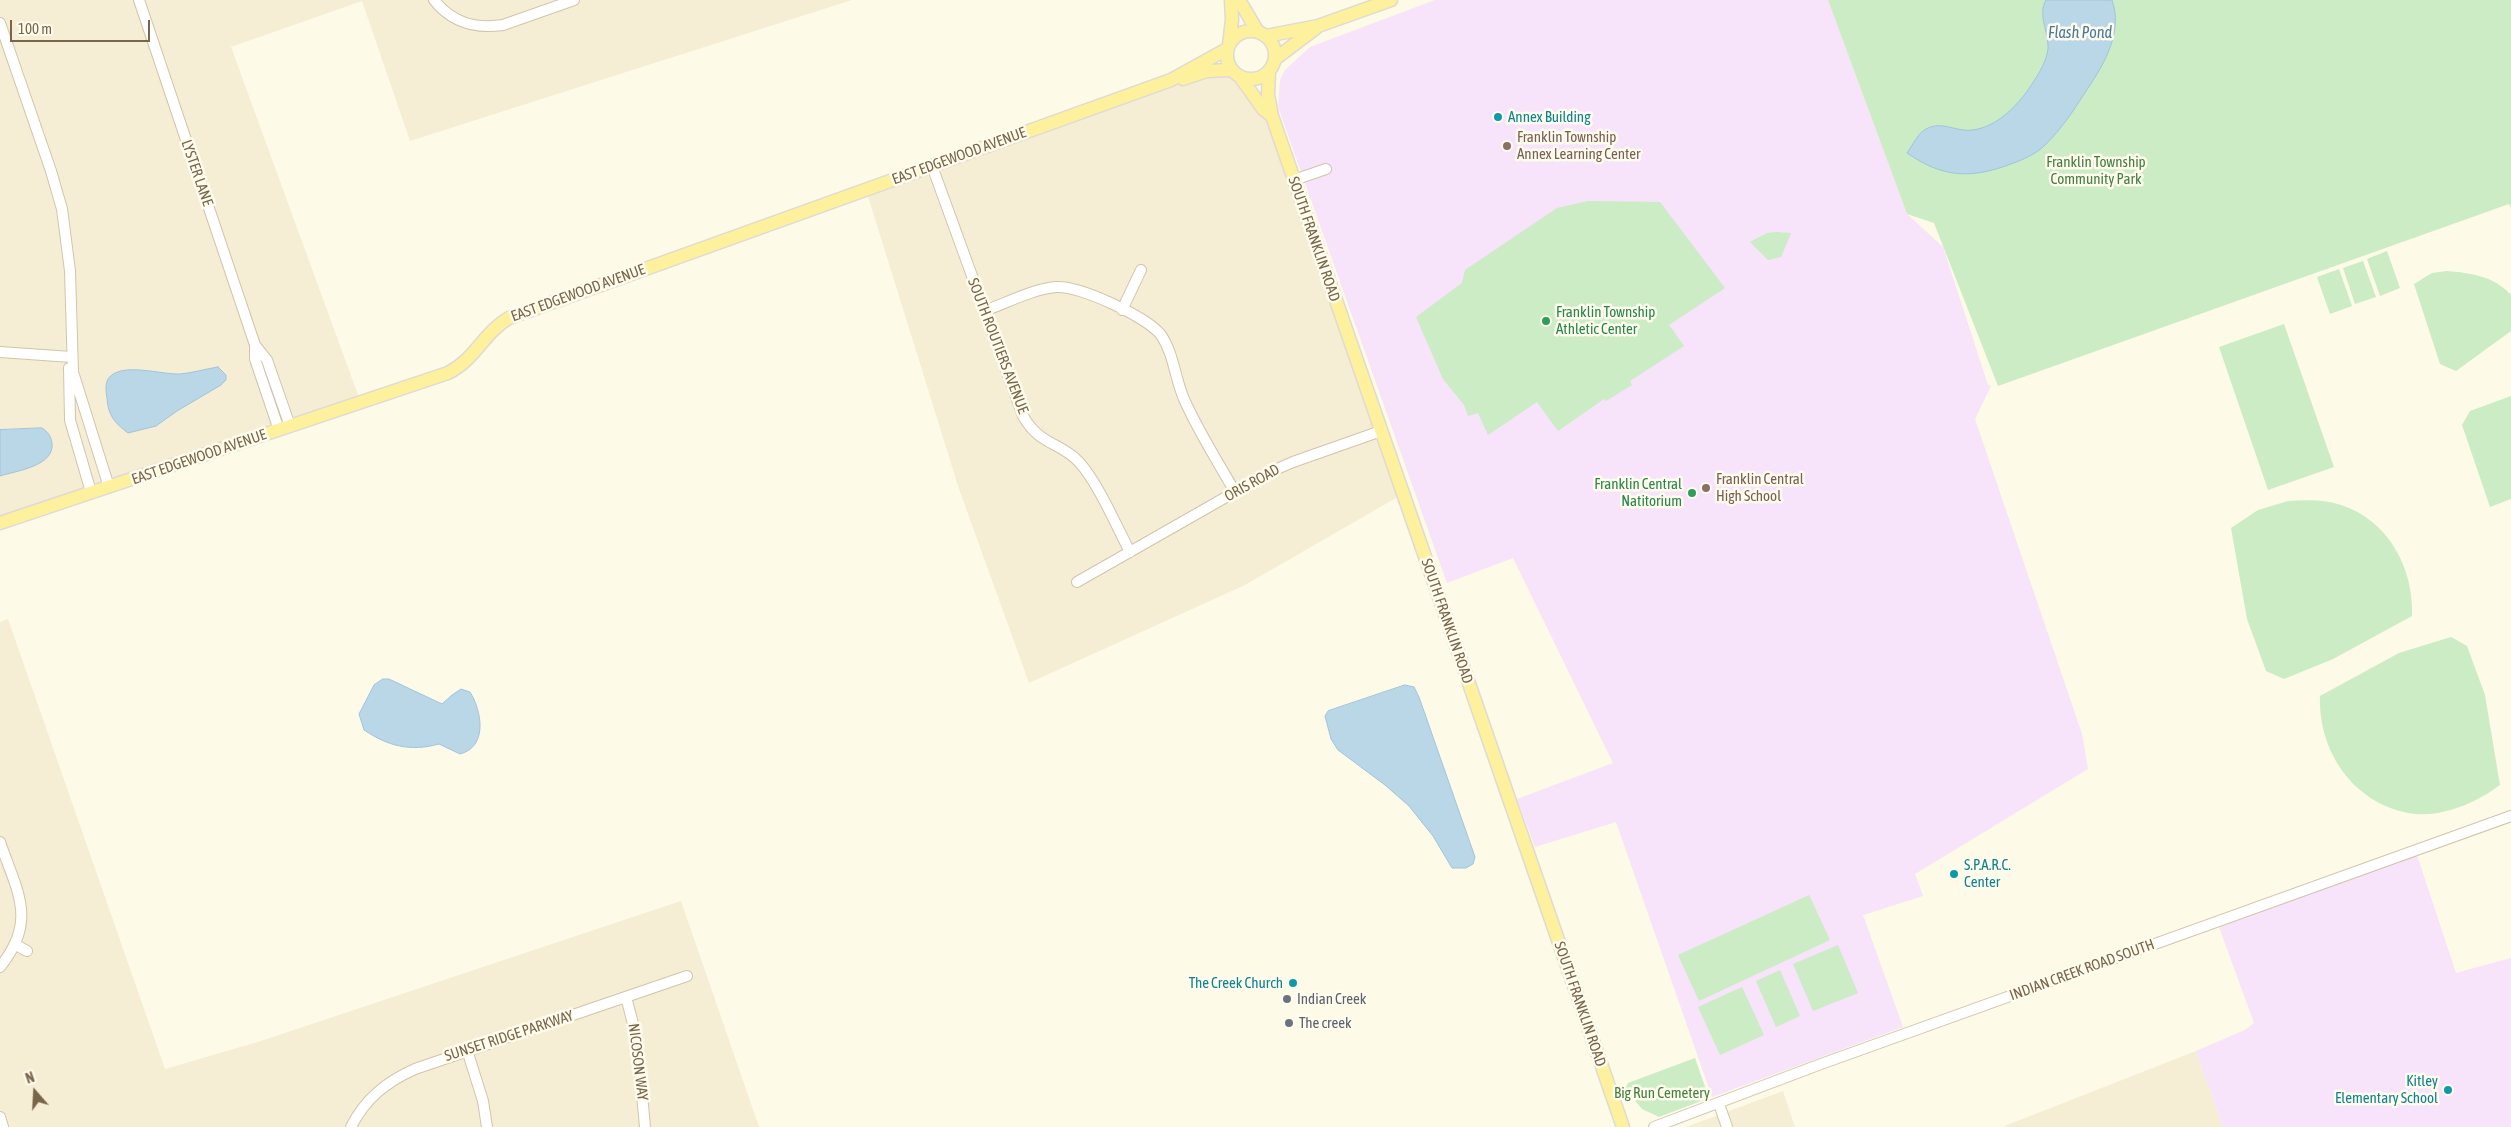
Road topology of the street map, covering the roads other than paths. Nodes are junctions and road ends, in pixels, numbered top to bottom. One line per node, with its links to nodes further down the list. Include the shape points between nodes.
1 (434, 0): 2 (street, via 447,13 478,27 503,25)
2 (574, 0)
3 (1231, 0): 10 (main road)
4 (1239, 0): 9 (main road)
5 (1391, 0): 8 (main road)
6 (143, 1): 23 (street, LYSTER LANE, via 255,346 255,359)
7 (0, 23): 22 (street, via 62,208 70,270)
8 (1318, 26): 9 (main road); 11 (main road)
9 (1262, 34): 10 (main road, via 1241,33); 11 (main road, via 1274,46)
10 (1228, 47): 12 (main road, via 1227,62); 13 (main road)
11 (1272, 65): 12 (main road, via 1254,79); 14 (main road, SOUTH FRANKLIN ROAD, via 1268,95)
12 (1236, 74): 13 (main road, via 1207,71); 14 (main road, SOUTH FRANKLIN ROAD)
13 (1170, 80): 15 (main road, EAST EDGEWOOD AVENUE)
14 (1272, 116): 17 (main road, SOUTH FRANKLIN ROAD)
15 (932, 166): 20 (street, SOUTH ROUTIERS AVENUE); 23 (main road, EAST EDGEWOOD AVENUE, via 516,315 498,326 469,360 448,374)
16 (1326, 169): 17 (street)
17 (1294, 180): 24 (main road, SOUTH FRANKLIN ROAD)
18 (1141, 270): 19 (street)
19 (1122, 310): 20 (street, via 1079,290 1056,287); 27 (street, via 1150,325 1162,337 1184,400)
20 (984, 311): 29 (street, SOUTH ROUTIERS AVENUE, via 1025,420 1044,440 1067,452 1084,467)
21 (0, 352): 22 (street)
22 (72, 357): 25 (street, via 78,393); 26 (street, via 67,377 70,420)
23 (284, 428): 25 (main road, EAST EDGEWOOD AVENUE)
24 (1381, 431): 27 (street, ORIS ROAD, via 1293,462); 45 (main road, SOUTH FRANKLIN ROAD)
25 (109, 487): 26 (main road, EAST EDGEWOOD AVENUE)
26 (92, 492): 28 (main road, EAST EDGEWOOD AVENUE)
27 (1235, 492): 29 (street, ORIS ROAD)
28 (0, 523)
29 (1130, 552): 30 (street, ORIS ROAD)
30 (1077, 582)
31 (2511, 816): 39 (street, INDIAN CREEK ROAD SOUTH, via 1830,1060)
32 (0, 842): 33 (street, via 22,910)
33 (16, 945): 34 (street); 35 (street)
34 (27, 951)
35 (0, 967)
36 (687, 976): 37 (street, SUNSET RIDGE PARKWAY)
37 (626, 997): 38 (street, SUNSET RIDGE PARKWAY); 44 (street, NICOSON WAY, via 638,1039)
38 (467, 1050): 42 (street, SUNSET RIDGE PARKWAY, via 423,1065 383,1086 365,1104); 43 (street, via 483,1101)
39 (1719, 1104): 46 (street, INDIAN CREEK ROAD SOUTH); 47 (street)
40 (0, 1117): 41 (street)
41 (4, 1127)
42 (351, 1127)
43 (487, 1127)
44 (645, 1127)
45 (1623, 1127)
46 (1654, 1127)
47 (1727, 1127)

